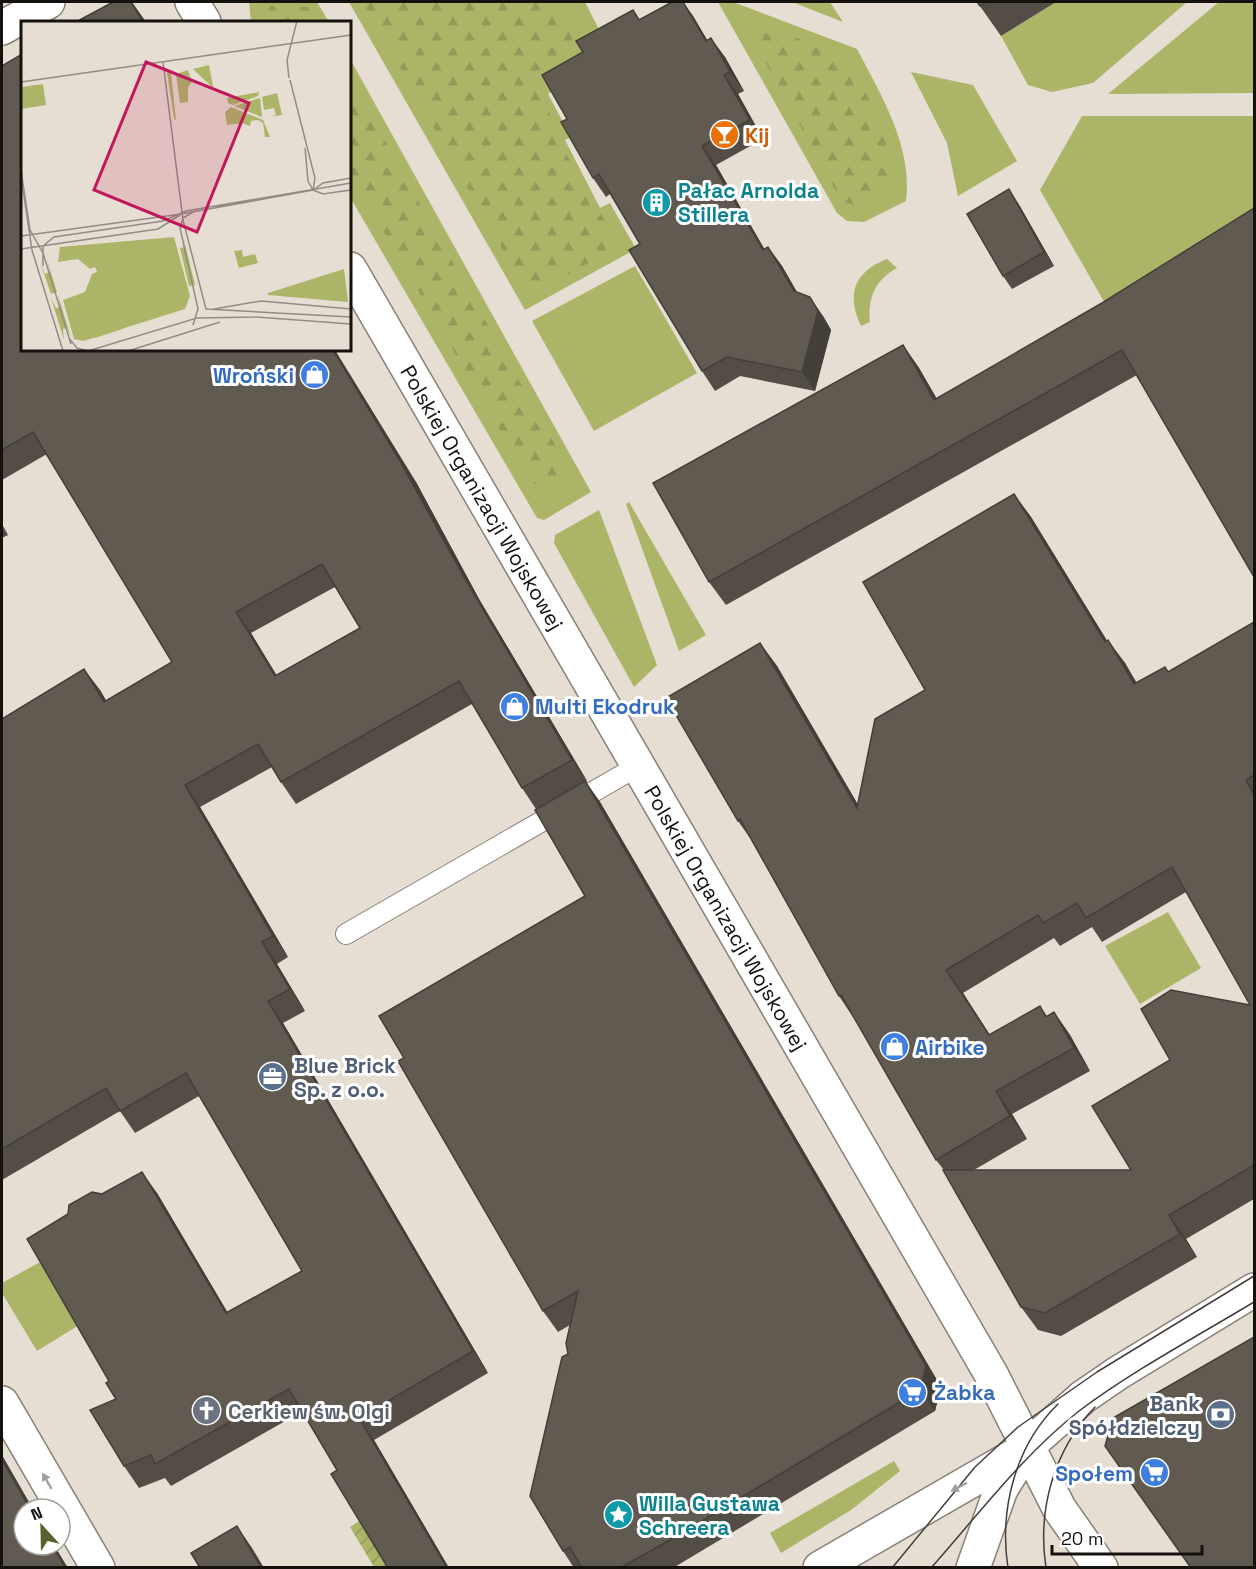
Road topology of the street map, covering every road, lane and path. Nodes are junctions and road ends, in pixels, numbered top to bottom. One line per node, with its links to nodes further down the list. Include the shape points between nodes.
1 (48, 2): 4 (street)
2 (192, 2): 3 (street)
3 (203, 21)
4 (2, 28)
5 (351, 270): 6 (street, Polskiej Organizacji Wojskowej)
6 (638, 766): 7 (lane); 10 (street, Polskiej Organizacji Wojskowej, via 991,1374)
7 (346, 934)
8 (1254, 1290): 10 (street, via 1083,1397)
9 (2, 1403): 11 (street, one-way to 9)
10 (1027, 1447): 12 (street, one-way to 12); 13 (street, via 1000,1489); 14 (street, Polskiej Organizacji Wojskowej, via 1059,1508)
11 (98, 1568)
12 (820, 1568)
13 (973, 1568)
14 (1101, 1568)

